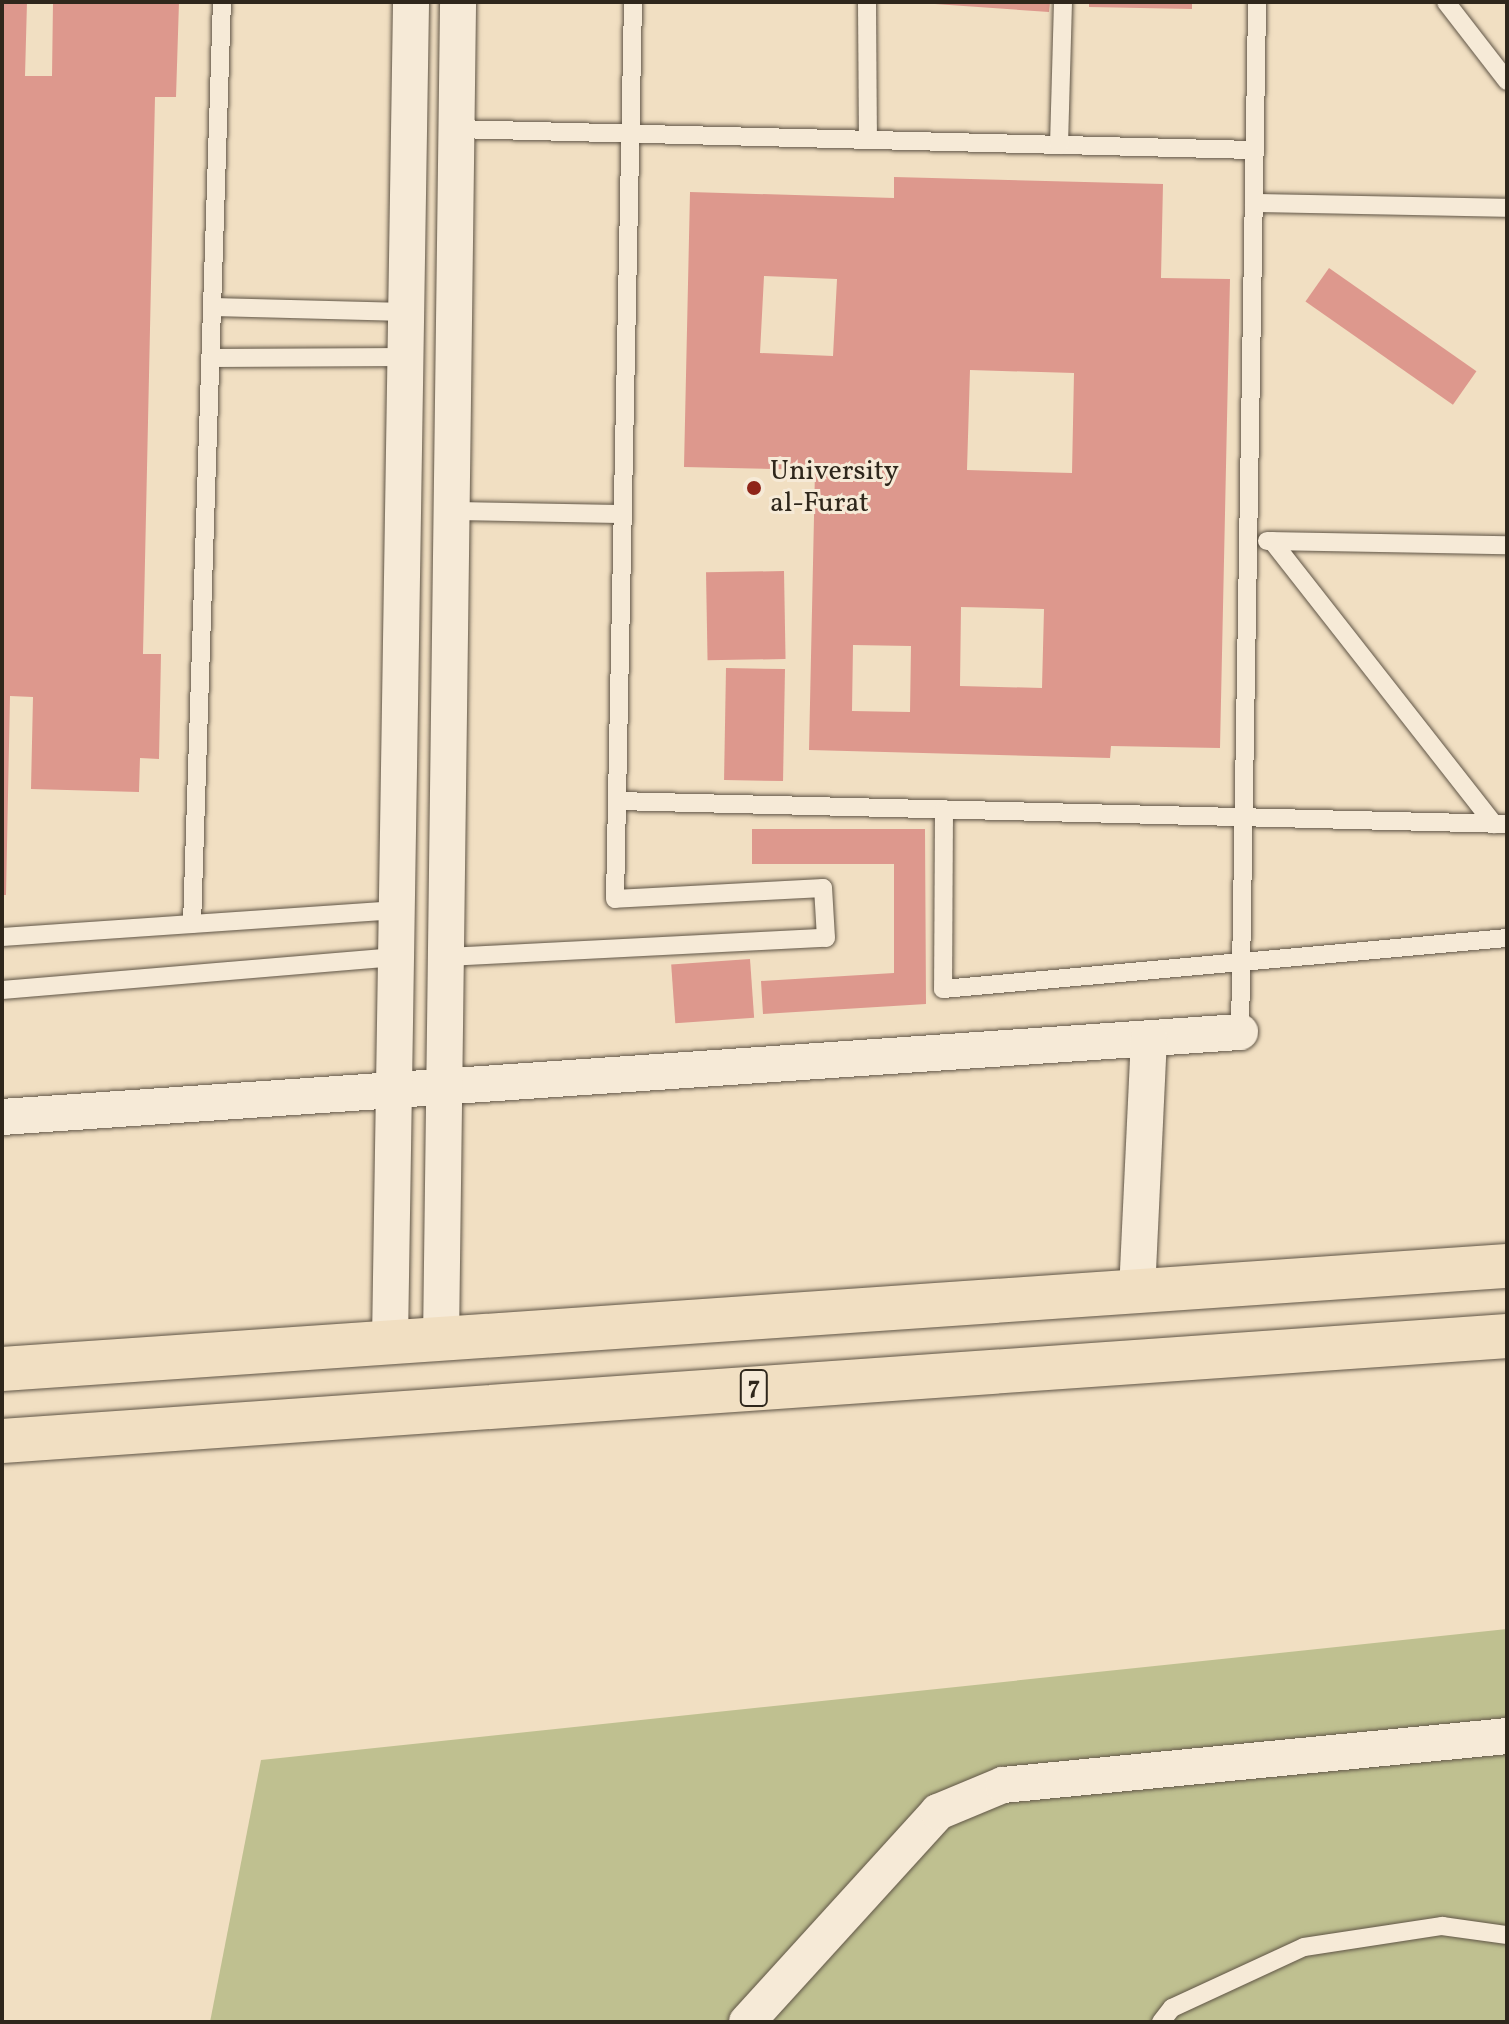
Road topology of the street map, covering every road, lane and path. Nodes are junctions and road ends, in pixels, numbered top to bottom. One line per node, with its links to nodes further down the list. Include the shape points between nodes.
1 (222, 2): 17 (lane)
2 (411, 2): 18 (street)
3 (458, 2): 10 (street)
4 (633, 2): 11 (lane)
5 (867, 2): 12 (lane)
6 (1063, 2): 13 (lane)
7 (1257, 2): 14 (lane)
8 (1446, 2): 9 (lane)
9 (1507, 81)
10 (456, 129): 11 (lane); 21 (street)
11 (630, 134): 12 (lane); 22 (lane)
12 (868, 140): 13 (lane)
13 (1059, 145): 14 (lane)
14 (1255, 150): 15 (lane)
15 (1254, 203): 16 (lane); 23 (lane)
16 (1507, 208)
17 (213, 307): 18 (lane); 20 (lane)
18 (406, 312): 19 (street)
19 (406, 357): 20 (lane); 30 (street)
20 (211, 358): 31 (lane)
21 (452, 511): 22 (lane); 35 (street)
22 (623, 514): 26 (lane)
23 (1248, 541): 24 (lane); 28 (lane)
24 (1272, 541): 25 (lane); 29 (lane)
25 (1507, 545)
26 (617, 801): 27 (lane); 35 (lane, via 615,899 823,888 826,938)
27 (944, 809): 28 (lane); 36 (lane, via 943,989)
28 (1243, 817): 29 (lane); 36 (lane)
29 (1501, 824)
30 (397, 910): 31 (lane); 34 (street)
31 (192, 924): 32 (lane)
32 (2, 937)
33 (1507, 938): 36 (lane)
34 (396, 957): 37 (lane); 41 (street)
35 (446, 957): 40 (street)
36 (1241, 963): 38 (lane)
37 (2, 990)
38 (1240, 1032): 39 (street)
39 (1149, 1038): 40 (street); 44 (street)
40 (445, 1086): 41 (street); 47 (street)
41 (394, 1090): 42 (street); 46 (street)
42 (2, 1117)
43 (1507, 1266): 44 (main road)
44 (1137, 1292): 47 (main road)
45 (1507, 1336): 49 (main road, 7)
46 (390, 1341): 47 (main road); 48 (main road)
47 (441, 1341)
48 (2, 1369)
49 (2, 1441)
50 (1507, 1736): 52 (street, via 1003,1785 938,1812)
51 (1507, 1935): 53 (lane, via 1442,1926 1304,1947 1172,2008)
52 (747, 2022)
53 (1161, 2022)

